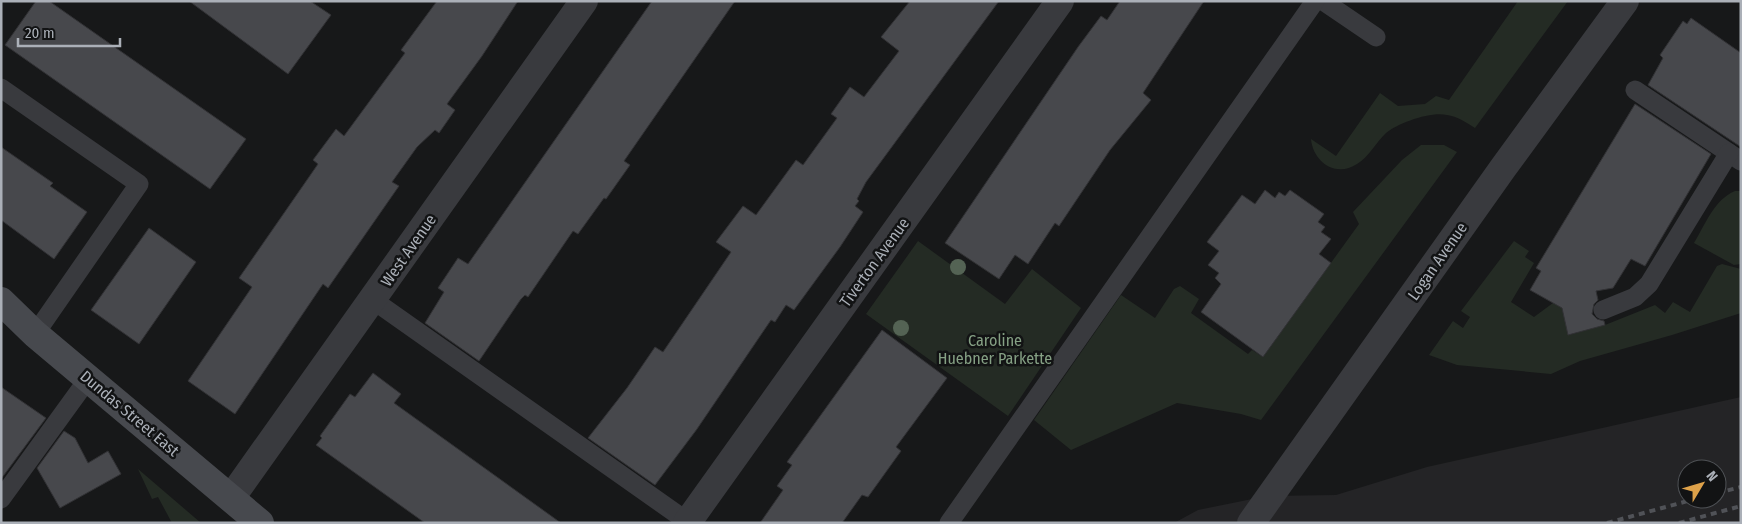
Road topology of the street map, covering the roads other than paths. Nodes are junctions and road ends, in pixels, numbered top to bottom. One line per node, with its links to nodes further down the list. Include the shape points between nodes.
1 (584, 1): 10 (street, West Avenue)
2 (1060, 1): 18 (street, Tiverton Avenue)
3 (1315, 1): 19 (lane)
4 (1324, 1): 6 (lane)
5 (1625, 1): 20 (street, Logan Avenue)
6 (1376, 37)
7 (1, 88): 13 (lane, via 139,184)
8 (1635, 90): 9 (lane)
9 (1735, 157): 12 (lane, via 1649,284 1635,298)
10 (373, 300): 15 (street, West Avenue); 18 (lane)
11 (1, 301): 13 (street, Dundas Street East)
12 (1603, 310)
13 (35, 334): 14 (street, Dundas Street East)
14 (88, 379): 15 (street, Dundas Street East); 16 (lane)
15 (231, 498): 17 (street, Dundas Street East)
16 (1, 499)
17 (260, 523)
18 (688, 523)
19 (949, 523)
20 (1251, 523)

